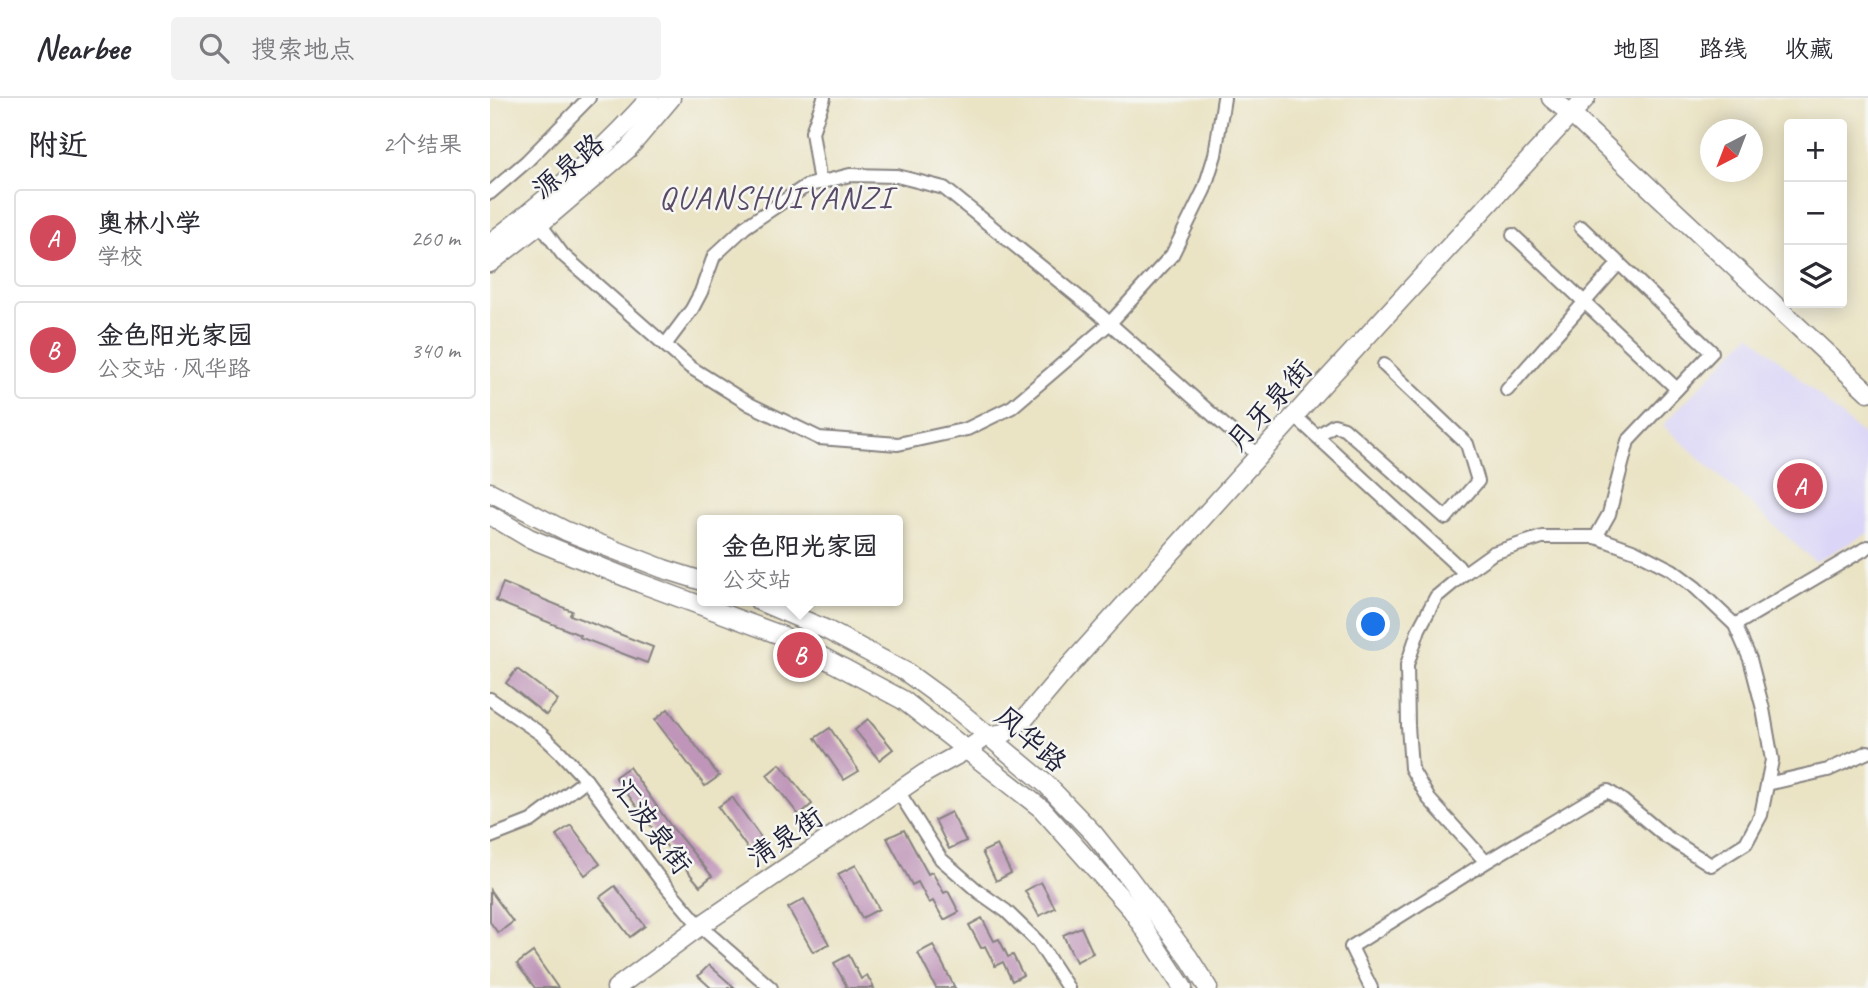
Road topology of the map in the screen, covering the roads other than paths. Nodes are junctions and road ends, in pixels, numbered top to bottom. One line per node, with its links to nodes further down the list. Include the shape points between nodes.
1 (589, 98): 10 (street)
2 (650, 98): 16 (street, 源泉路, via 580,169)
3 (671, 98): 13 (street, 源泉路, via 628,149)
4 (824, 98): 11 (street, via 812,132)
5 (1224, 98): 20 (street, via 1204,190 1172,255)
6 (1551, 98): 8 (street)
7 (1586, 98): 8 (street, 月牙泉街)
8 (1571, 114): 25 (street); 26 (street, 月牙泉街)
9 (490, 175): 10 (street)
10 (502, 183): 12 (street)
11 (820, 183): 20 (street, via 850,176 897,176 944,188); 21 (street, via 806,186 745,228 714,256 692,309)
12 (490, 193)
13 (540, 224): 17 (street, 源泉路); 21 (street, via 563,255)
14 (1581, 227): 18 (street)
15 (1513, 235): 19 (street)
16 (490, 243)
17 (490, 263)
18 (1619, 263): 19 (street); 23 (street, via 1712,352)
19 (1584, 302): 23 (street); 24 (street)
20 (1110, 323): 21 (street, via 1012,407 967,429 898,444 819,438 737,396); 28 (street)
21 (664, 345)
22 (1384, 365): 27 (street, via 1467,444 1478,481 1446,518 1344,428 1334,425)
23 (1677, 389): 31 (street, via 1628,441 1609,514)
24 (1507, 390)
25 (1868, 392)
26 (1295, 416): 27 (street); 28 (street, 月牙泉街)
27 (1317, 436): 33 (street)
28 (1259, 456): 40 (street, 月牙泉街, via 1026,717 1005,733)
29 (490, 492): 34 (street, via 566,531)
30 (490, 515): 35 (street, via 529,538)
31 (1596, 537): 33 (street, via 1542,537 1493,553); 38 (street, via 1672,570)
32 (1868, 547): 38 (street)
33 (1465, 573): 49 (street, via 1436,597 1407,665 1411,768 1429,799)
34 (697, 579)
35 (697, 604)
36 (702, 606): 41 (street, via 783,636 903,700)
37 (771, 606): 40 (street, 风华路, via 906,673)
38 (1734, 625): 44 (street, via 1751,659 1763,709 1772,760)
39 (490, 699): 43 (street, 汇波泉街, via 541,734)
40 (987, 736): 41 (street, 清泉街); 46 (street, 风华路, via 1047,786)
41 (968, 750): 45 (street, 清泉街); 48 (street, via 1042,809)
42 (1868, 752): 44 (street, via 1828,771)
43 (586, 780): 47 (street, via 531,821); 50 (street, 汇波泉街)
44 (1767, 784): 49 (street, via 1761,815 1746,843 1711,865 1608,791)
45 (898, 792): 50 (street, 清泉街); 53 (street, via 941,859 1038,942)
46 (1094, 834): 48 (street, via 1082,837); 55 (street, 风华路)
47 (490, 837)
48 (1078, 849): 54 (street, via 1132,910)
49 (1486, 862): 56 (street, via 1351,947)
50 (701, 926): 51 (street, 清泉街); 52 (street, 汇波泉街)
51 (616, 988)
52 (771, 988)
53 (1068, 988)
54 (1183, 988)
55 (1209, 988)
56 (1371, 988)

